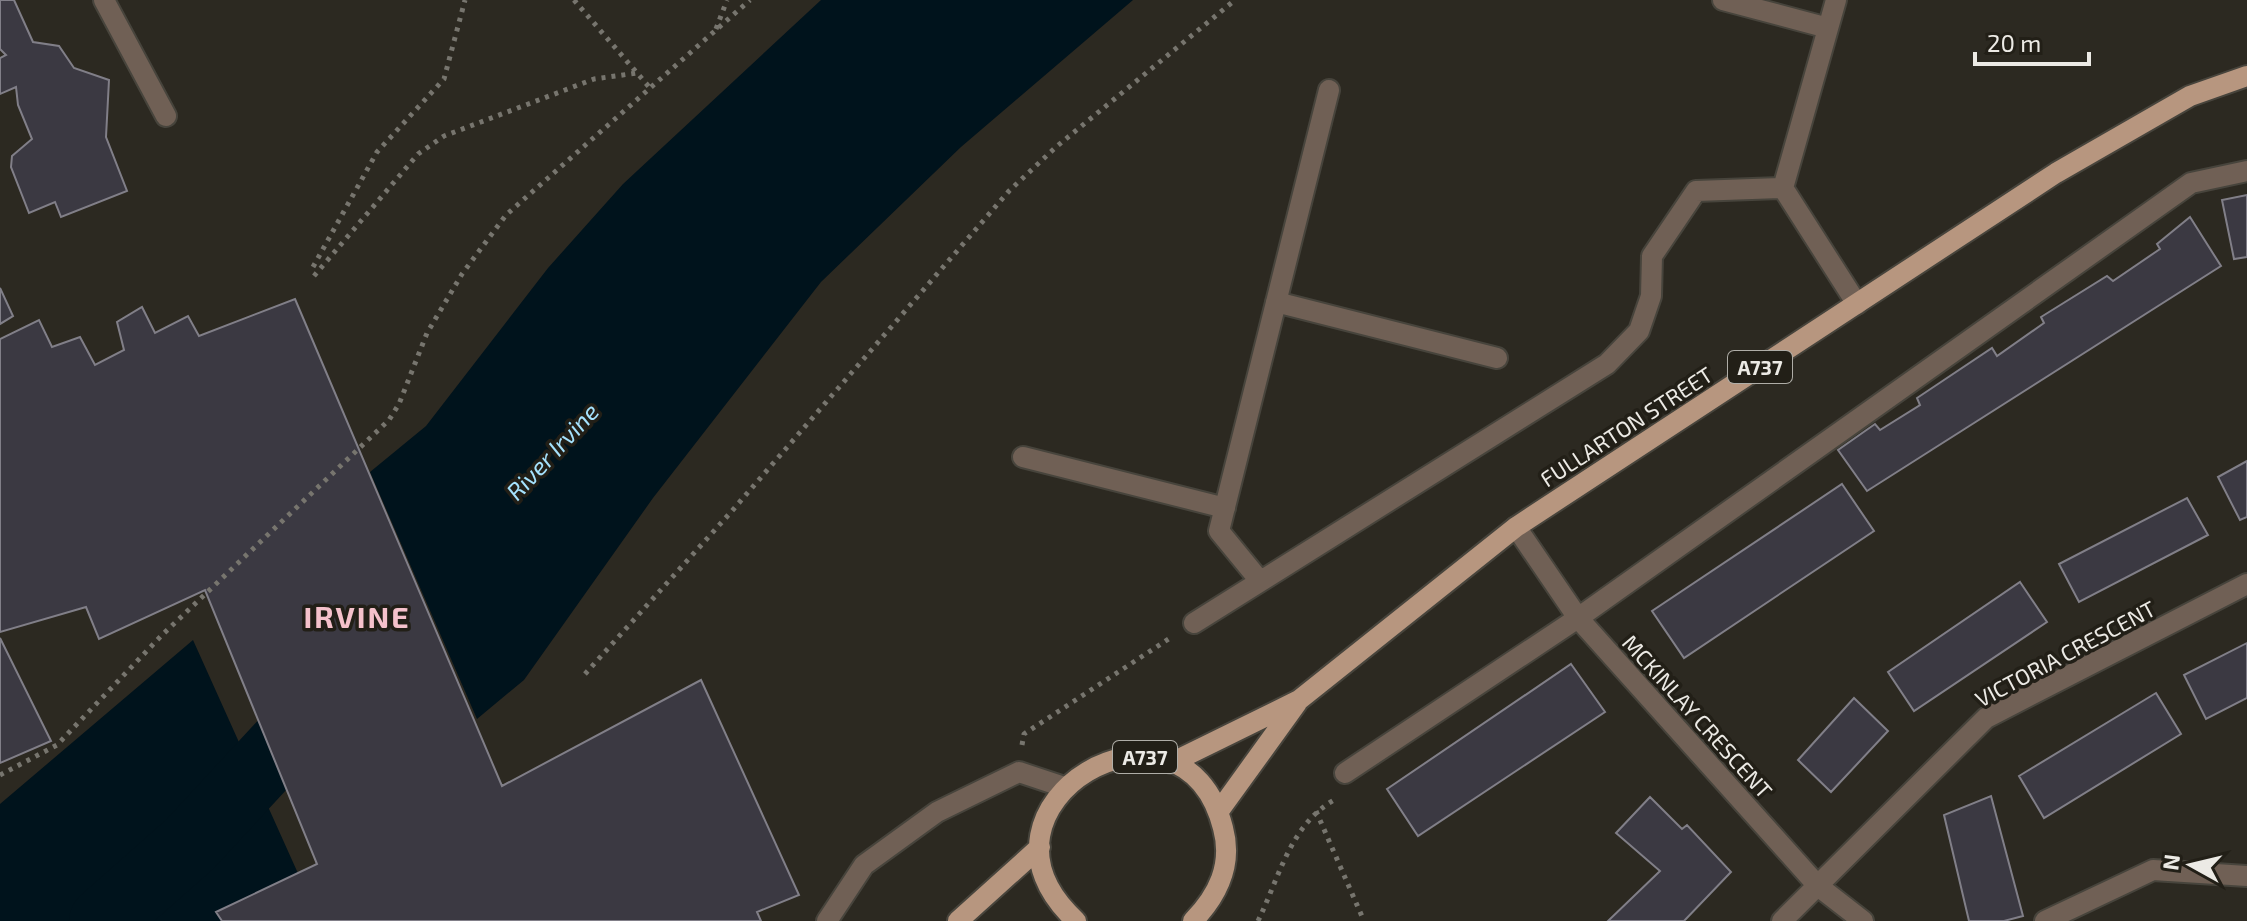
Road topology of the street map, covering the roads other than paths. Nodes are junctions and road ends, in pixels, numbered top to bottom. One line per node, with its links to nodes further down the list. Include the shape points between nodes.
1 (104, 0): 7 (street)
2 (1723, 0): 4 (street)
3 (1836, 0): 4 (street)
4 (1828, 28): 9 (street)
5 (2247, 76): 11 (main road, FULLARTON STREET / A737, via 2190,96 2056,173)
6 (1329, 90): 10 (street)
7 (166, 116)
8 (2247, 171): 18 (street, via 2191,183)
9 (1783, 188): 11 (street); 16 (street, via 1696,191 1652,256 1651,296 1639,331 1607,364)
10 (1276, 302): 12 (street); 14 (street)
11 (1857, 304): 15 (main road, FULLARTON STREET / A737)
12 (1497, 358)
13 (1023, 457): 14 (street)
14 (1225, 508): 16 (street, via 1219,531)
15 (1516, 527): 18 (street, MCKINLAY CRESCENT); 20 (main road, FULLARTON STREET / A737)
16 (1260, 581): 19 (street)
17 (2247, 584): 27 (street, VICTORIA CRESCENT, via 1986,718)
18 (1578, 618): 22 (street); 27 (street, MCKINLAY CRESCENT)
19 (1194, 623)
20 (1299, 700): 21 (main road, FULLARTON STREET / A737); 24 (main road, FULLARTON STREET / A737)
21 (1171, 763): 23 (main road, A737, via 1143,756 1114,758 1087,769); 24 (main road, A737, via 1191,775)
22 (1345, 773)
23 (1064, 787): 25 (main road, A737, via 1051,805); 28 (street, via 1019,772 937,812 864,865)
24 (1219, 811): 31 (main road, A737, via 1227,842 1224,874 1211,903)
25 (1040, 847): 29 (main road); 30 (main road, A737, via 1045,878 1059,906)
26 (2247, 876): 34 (street, via 2153,870)
27 (1818, 886): 32 (street, VICTORIA CRESCENT); 33 (street, MCKINLAY CRESCENT)
28 (827, 921)
29 (958, 921)
30 (1076, 921)
31 (1193, 921)
32 (1782, 921)
33 (1863, 921)
34 (2045, 921)

